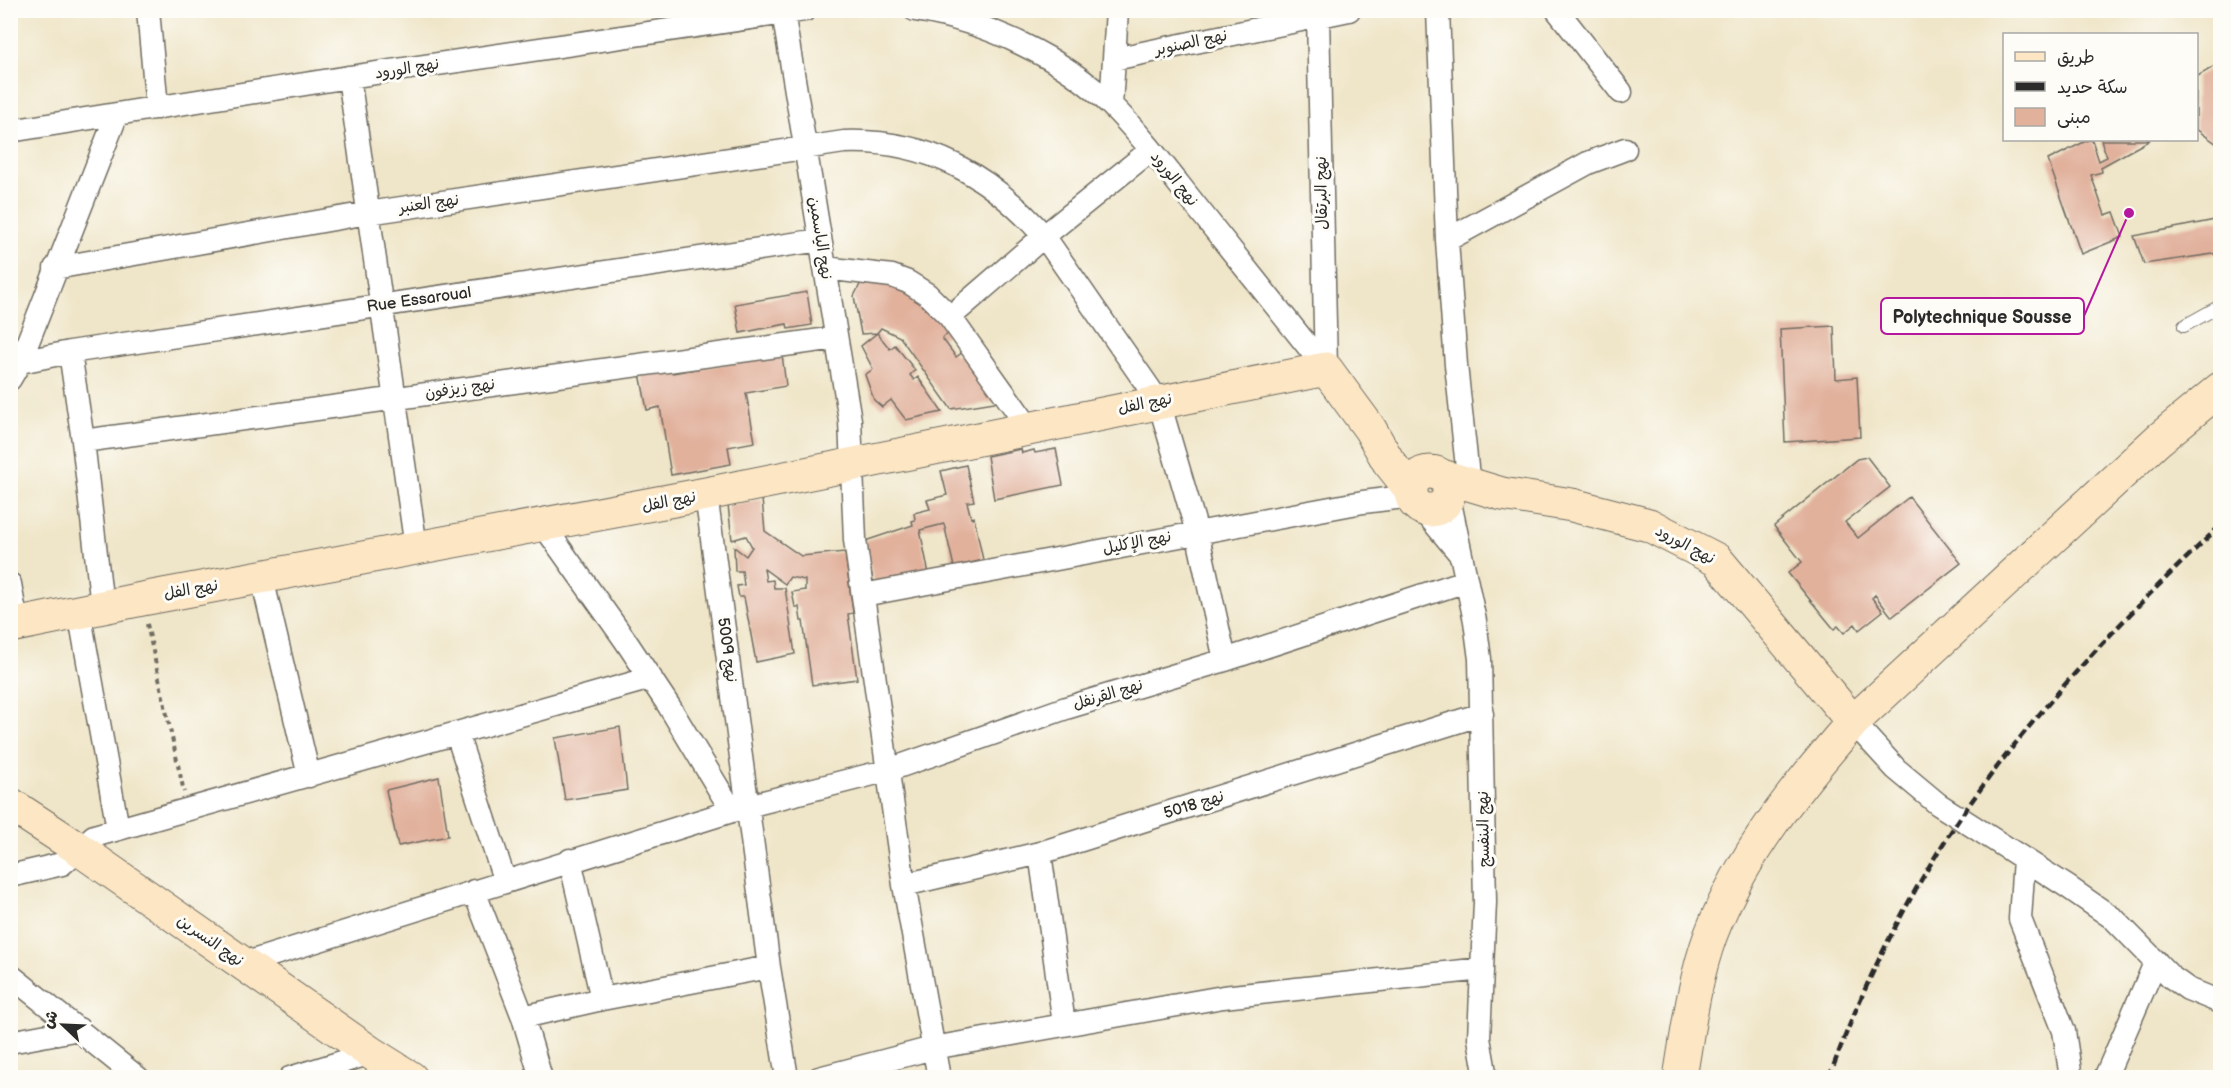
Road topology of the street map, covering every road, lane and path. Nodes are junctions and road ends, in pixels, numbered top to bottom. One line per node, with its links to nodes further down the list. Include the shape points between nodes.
1 (148, 10): 13 (street)
2 (915, 10): 12 (street, نهج الورود, via 1000,34 1064,69)
3 (1117, 10): 9 (street)
4 (1348, 10): 8 (street, نهج الصنوبر)
5 (1438, 10): 22 (street, نهج البنفسج)
6 (1557, 10): 11 (street)
7 (794, 11): 10 (street, نهج الورود); 16 (street, نهج الياسمين)
8 (1318, 16): 9 (street, نهج الصنوبر); 31 (street, نهج البرتقال)
9 (1114, 58): 12 (street)
10 (349, 77): 13 (street, نهج الورود); 19 (street)
11 (1621, 92)
12 (1111, 105): 18 (street, نهج الورود)
13 (157, 108): 14 (street, نهج الورود)
14 (117, 114): 15 (street, نهج الورود); 23 (street)
15 (10, 131)
16 (805, 149): 19 (street, نهج العنبر); 20 (street, نهج العنبر, via 872,141 923,153 1001,193); 21 (street, نهج الياسمين)
17 (1625, 149): 22 (street, via 1588,163)
18 (1151, 150): 20 (street); 31 (street, نهج الورود)
19 (368, 213): 23 (street, نهج العنبر); 25 (street)
20 (1044, 236): 27 (street); 35 (street, نهج العنبر)
21 (820, 240): 24 (street, نهج الياسمين); 25 (street, Rue Essaroual)
22 (1447, 240): 39 (street, نهج البنفسج, via 1456,365)
23 (55, 268): 32 (street)
24 (825, 268): 27 (street, via 872,272 908,282); 29 (street, نهج الياسمين)
25 (381, 305): 30 (street, Rue Essaroual); 34 (street)
26 (2220, 306): 28 (lane)
27 (950, 317): 36 (street)
28 (2184, 326)
29 (836, 338): 34 (street, نهج زيزفون); 38 (street, نهج الياسمين, via 850,420)
30 (70, 352): 32 (street, Rue Essaroual); 37 (street)
31 (1326, 369): 35 (street, نهج الفل); 39 (street, نهج الورود, via 1370,429)
32 (15, 371)
33 (2220, 389): 55 (street, via 2158,440)
34 (394, 398): 37 (street, نهج زيزفون); 43 (street)
35 (1159, 402): 36 (street, نهج الفل); 42 (street, نهج العنبر)
36 (1029, 428): 38 (street, نهج الفل)
37 (83, 441): 50 (street)
38 (851, 465): 40 (street, نهج الفل); 48 (street, نهج الياسمين)
39 (1436, 493): 42 (street, نهج الإكليل); 44 (street); 44 (street, نهج البنفسج); 55 (street, نهج الورود, via 1572,505 1649,525 1717,560)
40 (706, 494): 41 (street, نهج الفل); 60 (street, نهج 5009)
41 (544, 526): 43 (street, نهج الفل); 53 (street)
42 (1197, 532): 48 (street, نهج الإكليل); 52 (street, نهج العنبر)
43 (416, 548): 45 (street, نهج الفل)
44 (1461, 557): 46 (street, نهج البنفسج)
45 (262, 578): 49 (street, نهج الفل); 58 (street)
46 (1466, 581): 52 (street, نهج القرنفل); 54 (street, نهج البنفسج, via 1480,659)
47 (10, 584): 51 (street)
48 (863, 595): 57 (street, نهج الياسمين)
49 (142, 599): 50 (street, نهج الفل); 61 (path)
50 (91, 608): 51 (street, نهج الفل); 62 (street)
51 (14, 625)
52 (1225, 660): 57 (street, نهج القرنفل, via 1066,708)
53 (651, 678): 56 (street); 60 (street)
54 (1482, 714): 64 (street, نهج 5018); 74 (street, نهج البنفسج)
55 (1852, 722): 65 (street, via 1896,769 1938,804); 92 (street, via 1767,829 1733,888 1711,934 1696,985)
56 (457, 734): 58 (street); 68 (street)
57 (889, 770): 60 (street, نهج القرنفل); 69 (street, نهج الياسمين)
58 (309, 776): 61 (street)
59 (10, 804): 63 (street, نهج النسرين)
60 (740, 809): 66 (street, نهج القرنفل); 73 (street, نهج 5009)
61 (189, 810): 62 (street)
62 (118, 829): 63 (street, via 94,836)
63 (79, 849): 67 (street, via 62,864); 72 (street, نهج النسرين)
64 (1040, 853): 69 (street, نهج 5018); 79 (street)
65 (2024, 859): 71 (street, via 2114,919); 93 (street, via 2020,919 2064,1031)
66 (570, 860): 68 (street, نهج القرنفل); 76 (street)
67 (10, 876)
68 (505, 882): 70 (street, نهج القرنفل)
69 (904, 885): 82 (street, نهج الياسمين)
70 (474, 891): 72 (street, نهج القرنفل); 78 (street)
71 (2156, 961): 77 (street, via 2188,989); 94 (street)
72 (243, 964): 83 (street, نهج النسرين)
73 (769, 967): 76 (street); 88 (street, نهج 5009)
74 (1482, 969): 79 (street, via 1223,997); 91 (street, نهج البنفسج, via 1479,1038)
75 (10, 975): 80 (street)
76 (602, 999): 78 (street)
77 (2220, 1002)
78 (523, 1017): 87 (street)
79 (1064, 1024): 82 (street)
80 (79, 1029): 81 (street); 84 (street)
81 (10, 1042)
82 (933, 1048): 89 (street); 90 (street, نهج الياسمين)
83 (371, 1053): 85 (street); 86 (street, نهج النسرين)
84 (138, 1077)
85 (290, 1077)
86 (411, 1077)
87 (541, 1077)
88 (787, 1077)
89 (819, 1077)
90 (939, 1077)
91 (1486, 1077)
92 (1680, 1077)
93 (2071, 1077)
94 (2104, 1077)

